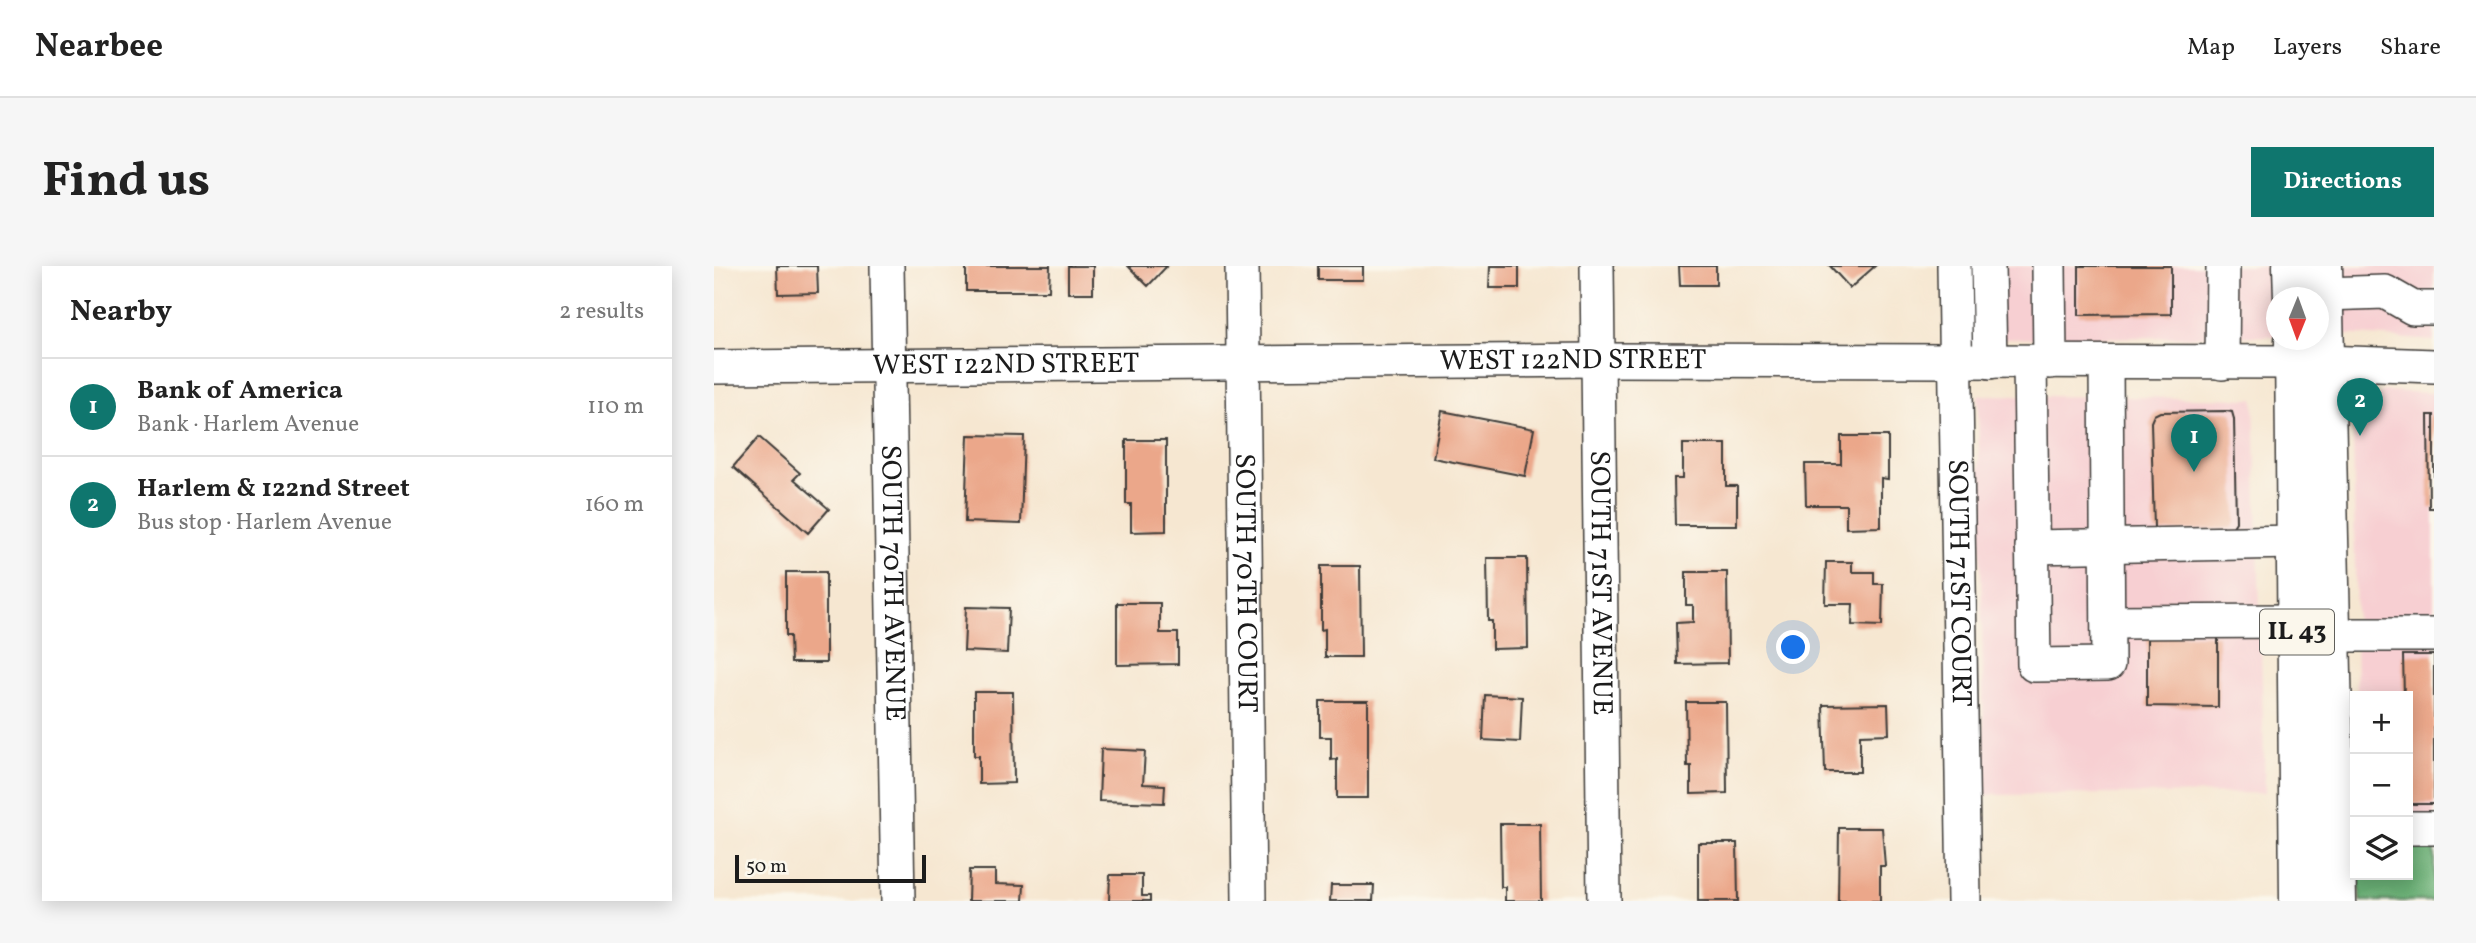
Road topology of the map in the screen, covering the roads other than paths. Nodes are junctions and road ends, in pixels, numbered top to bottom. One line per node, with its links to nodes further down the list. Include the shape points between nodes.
1 (887, 266): 22 (street, SOUTH 70TH AVENUE)
2 (1242, 266): 14 (street, SOUTH 70TH COURT)
3 (1597, 266): 13 (street, SOUTH 71ST AVENUE)
4 (1954, 266): 15 (street, SOUTH 71ST COURT)
5 (1988, 266): 16 (street)
6 (2049, 266): 17 (street)
7 (2223, 266): 19 (street)
8 (2292, 266): 10 (main road, IL 43)
9 (2384, 279): 10 (street); 11 (street, via 2413,308)
10 (2313, 286): 12 (main road, IL 43)
11 (2434, 308)
12 (2304, 355): 19 (street, WEST 122ND STREET); 20 (street, WEST 122ND STREET); 23 (main road, IL 43); 28 (main road, IL 43)
13 (1598, 360): 14 (street, WEST 122ND STREET); 15 (street, WEST 122ND STREET); 35 (street, SOUTH 71ST AVENUE)
14 (1244, 361): 22 (street, WEST 122ND STREET); 34 (street, SOUTH 70TH COURT)
15 (1955, 362): 16 (street, WEST 122ND STREET); 36 (street, SOUTH 71ST COURT)
16 (1990, 362): 17 (street, WEST 122ND STREET)
17 (2040, 362): 18 (street, WEST 122ND STREET); 25 (street)
18 (2106, 362): 19 (street, WEST 122ND STREET); 24 (street)
19 (2222, 363)
20 (2434, 366)
21 (714, 367): 22 (street, WEST 122ND STREET)
22 (888, 367): 33 (street, SOUTH 70TH AVENUE)
23 (2296, 542): 24 (street); 26 (main road, IL 43)
24 (2108, 545): 25 (street); 27 (street)
25 (2032, 547): 27 (street, via 2034,665 2108,664)
26 (2297, 621): 27 (street); 37 (main road, IL 43)
27 (2108, 622)
28 (2331, 635): 29 (street); 32 (main road, IL 43)
29 (2434, 635)
30 (2413, 828): 31 (street)
31 (2434, 828)
32 (2345, 829): 38 (main road, IL 43)
33 (898, 901)
34 (1248, 901)
35 (1604, 901)
36 (1964, 901)
37 (2299, 901)
38 (2337, 901)

